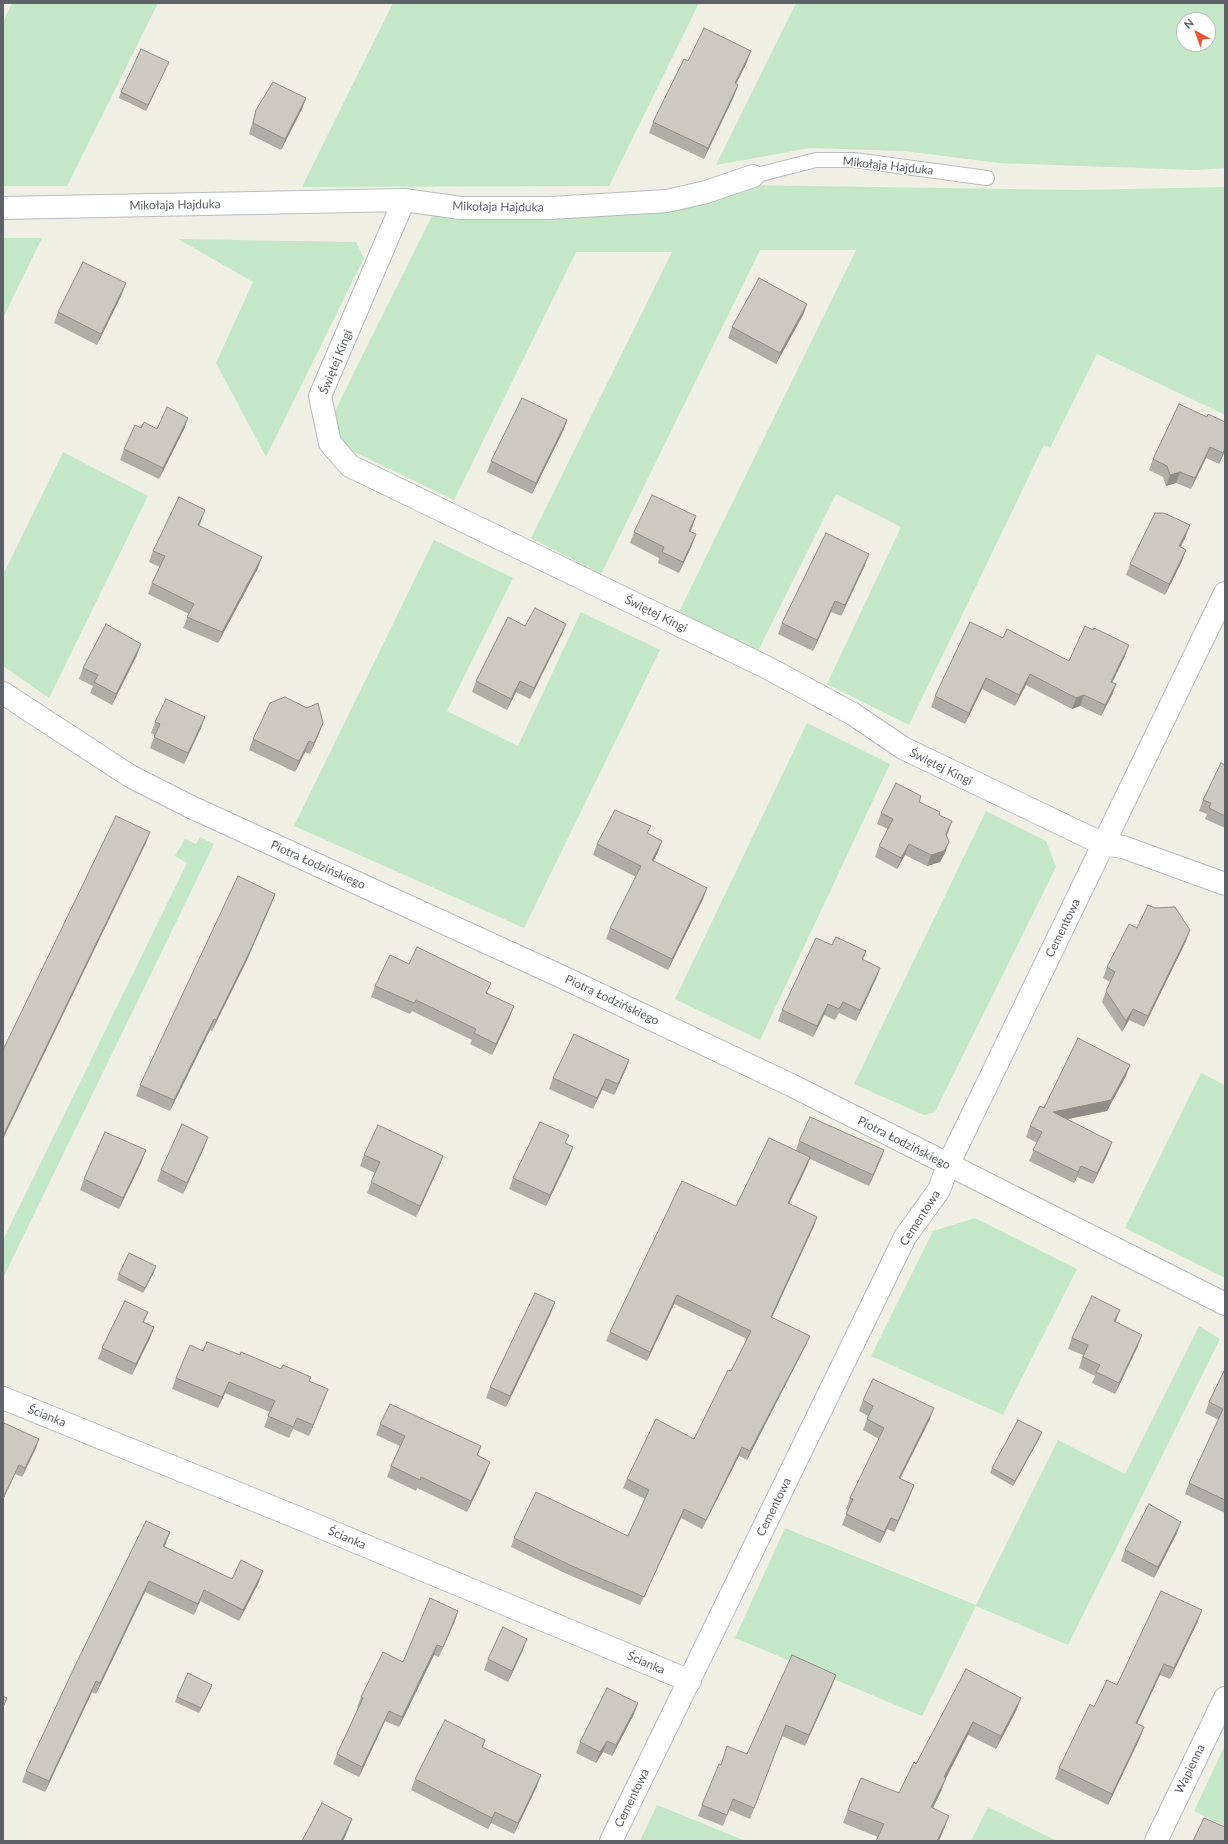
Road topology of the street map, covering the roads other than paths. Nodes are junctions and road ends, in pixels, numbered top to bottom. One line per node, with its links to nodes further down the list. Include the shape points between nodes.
1 (753, 176): 2 (lane, Mikołaja Hajduka, via 816,160 854,160); 3 (street, Mikołaja Hajduka, via 706,192 667,201 550,208 461,208)
2 (987, 178)
3 (404, 200): 4 (street, Mikołaja Hajduka); 7 (street, Świętej Kingi, via 320,396 330,443 350,466 766,667 853,714 902,748)
4 (3, 208)
5 (1225, 593): 7 (street, Cementowa)
6 (3, 693): 9 (street, Piotra Łodzińskiego, via 130,776 191,807 573,981 791,1085)
7 (1103, 844): 8 (street, Świętej Kingi, via 1124,847); 9 (street, Cementowa)
8 (1225, 884)
9 (948, 1165): 10 (street, Piotra Łodzińskiego); 12 (street, Cementowa, via 939,1190 905,1236)
10 (1225, 1304)
11 (3, 1398): 12 (street, Ścianka)
12 (690, 1681): 14 (street, Cementowa)
13 (1225, 1698): 15 (street, Wapienna)
14 (611, 1841)
15 (1156, 1841)

